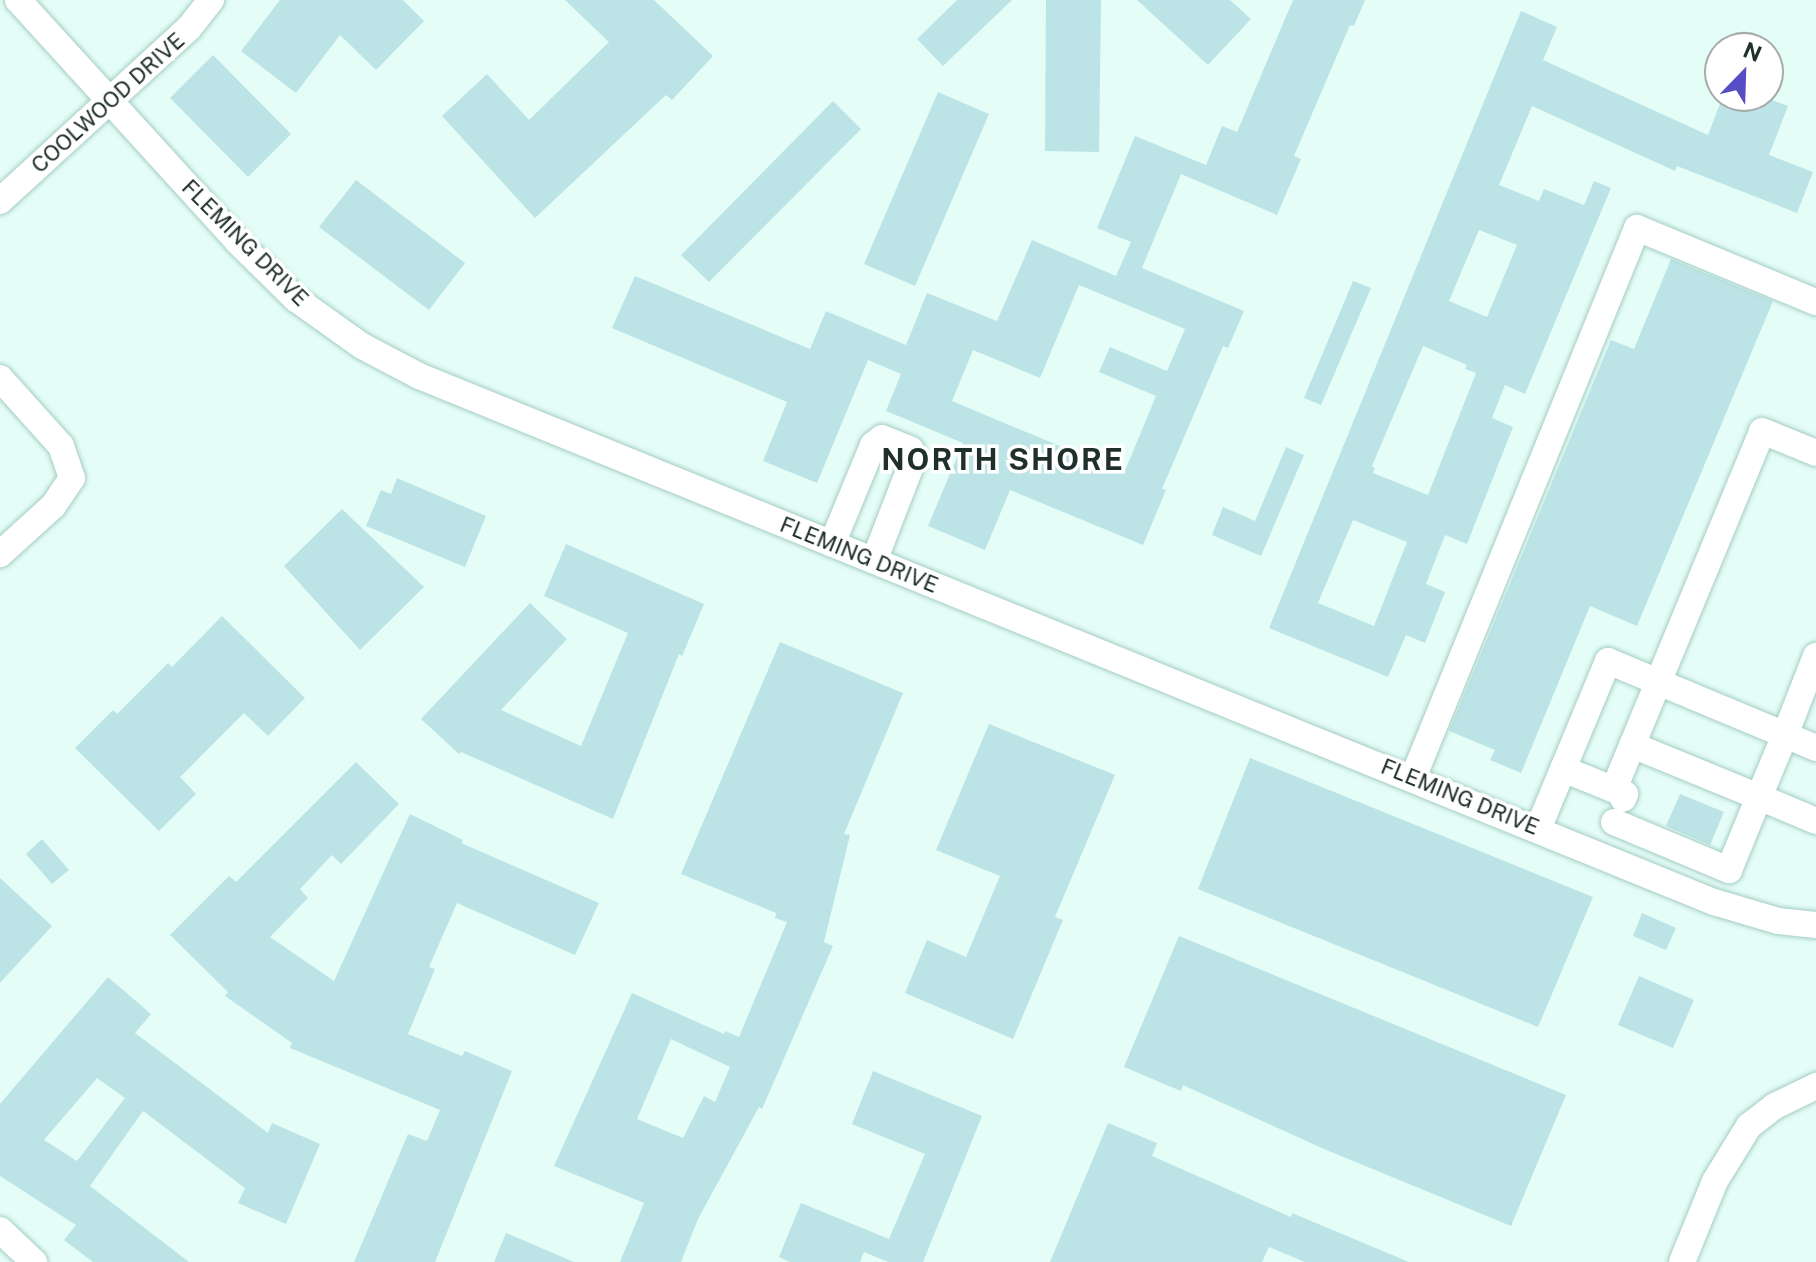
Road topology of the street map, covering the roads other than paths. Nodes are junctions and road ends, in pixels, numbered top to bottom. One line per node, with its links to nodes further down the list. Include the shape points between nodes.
1 (18, 0): 3 (street, FLEMING DRIVE)
2 (211, 0): 3 (street, COOLWOOD DRIVE, via 189,28)
3 (110, 101): 4 (street, COOLWOOD DRIVE); 8 (street, FLEMING DRIVE, via 296,299 362,346 419,376)
4 (0, 201)
5 (1816, 302): 17 (street, via 1637,228)
6 (0, 378): 9 (street, via 61,446 72,478 53,506)
7 (1816, 453): 12 (street, via 1762,431)
8 (832, 544): 10 (street, FLEMING DRIVE); 10 (street, via 873,445 882,438 911,450 914,458)
9 (0, 554)
10 (874, 561): 17 (street, FLEMING DRIVE)
11 (1816, 656): 13 (street)
12 (1658, 683): 13 (street); 14 (street); 16 (street, via 1608,661)
13 (1785, 735): 15 (street); 19 (street)
14 (1632, 745): 18 (street); 19 (street)
15 (1816, 748)
16 (1563, 769): 18 (street); 22 (street)
17 (1413, 778): 22 (street, FLEMING DRIVE)
18 (1614, 789): 21 (street, via 1625,794)
19 (1759, 797): 20 (street); 21 (street, via 1729,870)
20 (1816, 821)
21 (1614, 822): 23 (street)
22 (1538, 829): 23 (street, FLEMING DRIVE)
23 (1601, 855): 24 (street, FLEMING DRIVE, via 1714,902 1778,921)
24 (1816, 925)
25 (1816, 1086): 28 (street, via 1749,1126 1715,1181)
26 (0, 1230): 27 (street)
27 (34, 1262)
28 (1682, 1262)

